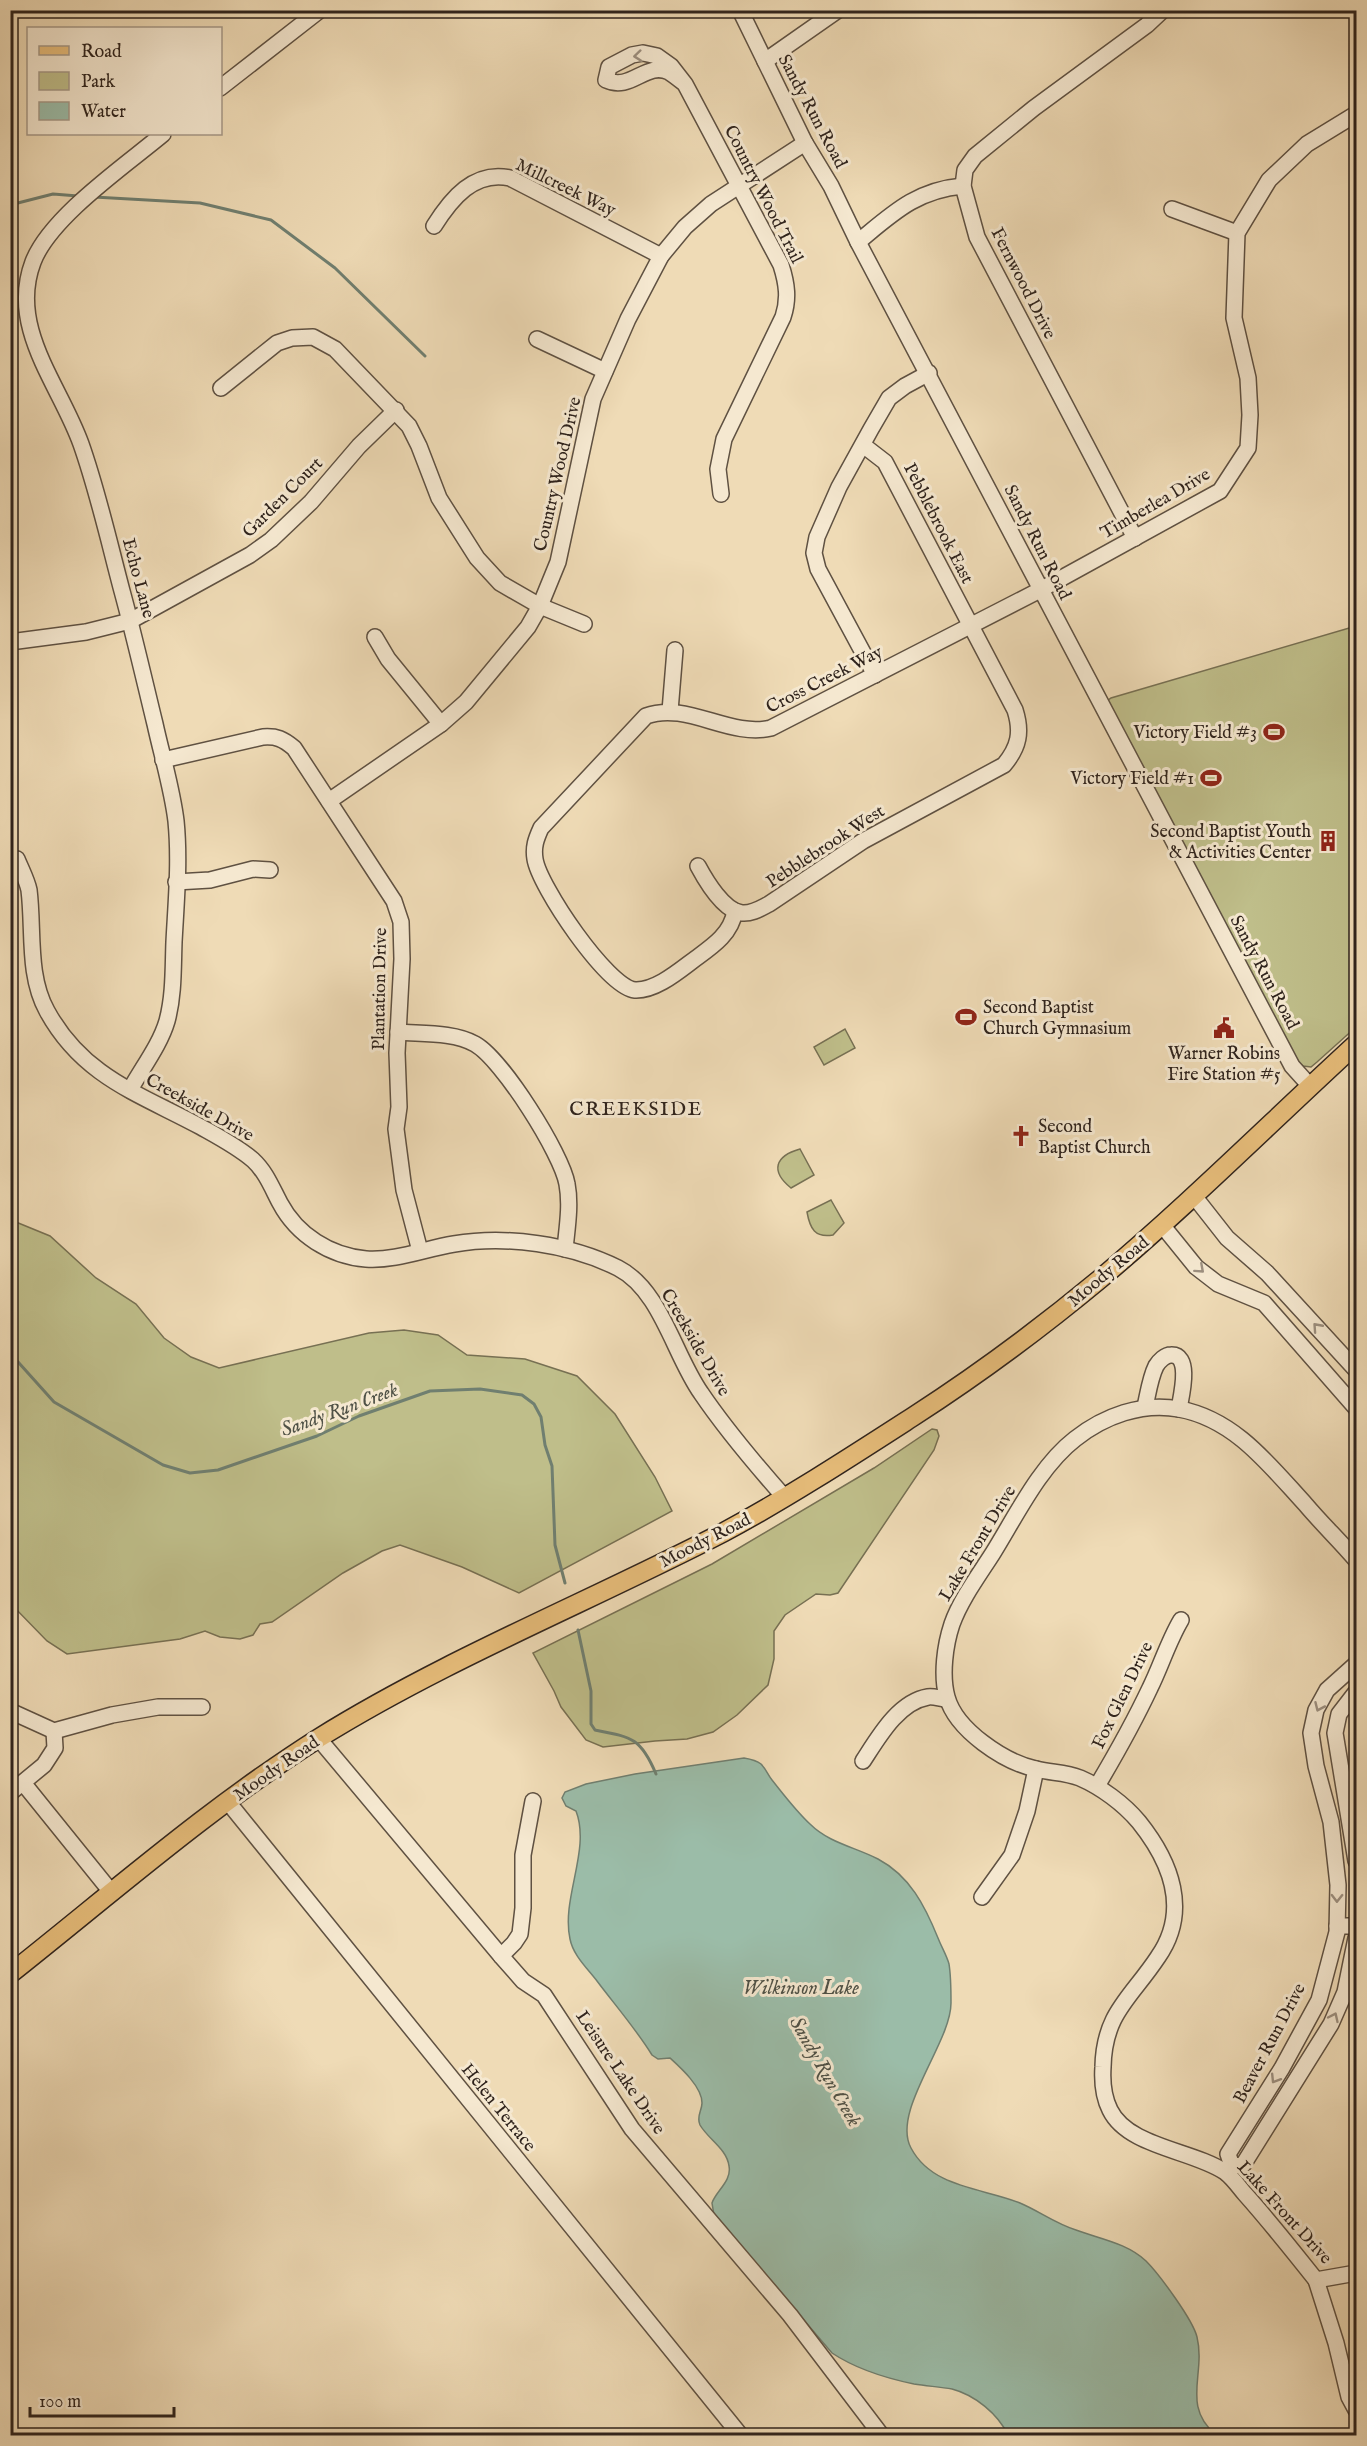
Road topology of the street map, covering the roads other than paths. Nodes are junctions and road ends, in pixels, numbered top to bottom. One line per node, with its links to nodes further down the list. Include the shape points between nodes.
1 (320, 10): 7 (street)
2 (740, 10): 5 (street, Sandy Run Road)
3 (838, 10): 5 (street)
4 (1163, 10): 12 (street, via 975,156 965,170)
5 (765, 61): 10 (street, Sandy Run Road)
6 (685, 84): 6 (street, Country Wood Trail, one-way to 6, via 657,56 643,53 609,67 606,80 616,85 654,70 667,71); 11 (street, Country Wood Trail)
7 (222, 86)
8 (1356, 114): 15 (street, Timberlea Drive, via 1307,144 1269,180)
9 (162, 135): 28 (street, Echo Lane, via 61,221 40,248 27,293 35,346 81,443)
10 (805, 143): 11 (street, Country Wood Drive); 16 (street, Sandy Run Road)
11 (738, 184): 17 (street, Country Wood Drive, via 685,227); 24 (street, Country Wood Trail, via 781,265 787,284 787,304 724,439 718,469)
12 (963, 186): 16 (street, via 928,192 906,203); 25 (street, Fernwood Drive, via 977,237)
13 (1172, 209): 15 (street)
14 (434, 226): 17 (street, Millcreek Way, via 446,207 472,184 502,176)
15 (1237, 233): 25 (street, Timberlea Drive, via 1234,318 1248,378 1248,448 1220,491)
16 (858, 242): 20 (street, Sandy Run Road)
17 (661, 256): 19 (street, Country Wood Drive)
18 (537, 339): 19 (street)
19 (605, 371): 27 (street, Country Wood Drive, via 593,399 558,562)
20 (929, 373): 23 (street, via 889,398); 26 (street, Sandy Run Road)
21 (221, 388): 22 (street, via 277,343 313,337 335,349)
22 (396, 410): 27 (street, via 419,446 439,498 477,558 500,583); 28 (street, Garden Court, via 271,540)
23 (863, 446): 30 (street, Pebblebrook East, via 885,462); 34 (street, via 838,487 814,553 818,569)
24 (721, 494)
25 (1135, 538): 26 (street, Timberlea Drive)
26 (1040, 590): 30 (street, Cross Creek Way); 46 (street, Sandy Run Road, via 1292,1066)
27 (540, 606): 29 (street); 36 (street, Country Wood Drive, via 528,627 466,702)
28 (130, 621): 32 (street, Garden Court, via 86,632); 37 (street, Echo Lane)
29 (584, 624)
30 (970, 626): 34 (street, Cross Creek Way); 43 (street, Pebblebrook West, via 1019,722 1013,754 1004,765 863,841 769,904 754,912)
31 (375, 637): 36 (street)
32 (10, 642)
33 (675, 650): 35 (street)
34 (875, 675): 35 (street, Cross Creek Way, via 784,722 759,730)
35 (670, 711): 43 (street, Cross Creek Way, via 646,716 637,723 541,828 534,845 538,872 602,968 624,987 637,990 663,980 717,943 733,922)
36 (441, 724): 38 (street, Country Wood Drive)
37 (163, 760): 38 (street, Plantation Drive, via 275,736 294,748); 42 (street, Echo Lane, via 176,825)
38 (329, 801): 44 (street, Plantation Drive, via 399,911 402,959)
39 (17, 859): 47 (street, Creekside Drive, via 28,887 34,970 47,1011 68,1042 95,1070)
40 (698, 866): 43 (street, via 717,896)
41 (270, 870): 42 (street, via 253,869)
42 (176, 882): 47 (street, Echo Lane, via 172,997 166,1022)
43 (735, 911)
44 (398, 1032): 50 (street, via 467,1040 486,1051 498,1065 562,1164 569,1204); 51 (street, Plantation Drive, via 398,1148 411,1224)
45 (1356, 1044): 46 (main road, Moody Road)
46 (1311, 1086): 48 (main road, Moody Road)
47 (130, 1090): 51 (street, Creekside Drive, via 224,1140 254,1161 292,1221 320,1245 364,1258 389,1259)
48 (1194, 1196): 49 (main road, Moody Road); 52 (street, one-way to 48, via 1267,1273 1227,1238)
49 (1162, 1225): 55 (street, one-way to 55, via 1196,1267 1218,1284 1264,1303); 56 (main road, Moody Road, via 1009,1352)
50 (565, 1249): 51 (street, Creekside Drive, via 490,1239); 56 (street, Creekside Drive, via 618,1269 651,1299 699,1391 744,1452)
51 (420, 1251)
52 (1356, 1370)
53 (1145, 1407): 54 (street, Lake Front Drive); 54 (street, via 1157,1365 1173,1354 1183,1364); 61 (street, Lake Front Drive, via 1100,1423 1074,1439 1028,1497 952,1624 944,1670)
54 (1179, 1408): 57 (street, Lake Front Drive, via 1233,1431 1269,1464)
55 (1356, 1408)
56 (785, 1498): 65 (main road, Moody Road, via 384,1701)
57 (1356, 1560)
58 (1181, 1620): 69 (street, Fox Glen Drive, via 1128,1734)
59 (1356, 1664): 76 (street, Beaver Run Drive, one-way to 76, via 1327,1690 1316,1710 1311,1733 1331,1822 1338,1885)
60 (1356, 1692): 73 (street, via 1339,1714 1335,1733)
61 (947, 1699): 66 (street, via 929,1697 900,1713); 67 (street, Lake Front Drive, via 970,1733 989,1749)
62 (202, 1707): 64 (street, via 158,1707)
63 (10, 1711): 64 (street)
64 (54, 1731): 68 (street, via 55,1748)
65 (319, 1738): 72 (main road, Moody Road); 79 (street, Leisure Lake Drive)
66 (863, 1761)
67 (1036, 1769): 69 (street, Lake Front Drive, via 1058,1771); 75 (street, via 1012,1855)
68 (24, 1784): 70 (street); 74 (street)
69 (1097, 1786): 83 (street, Lake Front Drive, via 1138,1821 1164,1860 1176,1900 1168,1942 1112,2019 1104,2042 1103,2090 1111,2113 1129,2132)
70 (10, 1793)
71 (533, 1801): 79 (street, via 523,1855 520,1934)
72 (228, 1802): 74 (main road, Moody Road); 87 (street, Helen Terrace)
73 (1356, 1861)
74 (112, 1893): 80 (main road, Moody Road)
75 (982, 1897)
76 (1337, 1926): 77 (street); 81 (street, Beaver Run Drive, via 1319,2000)
77 (1356, 1926)
78 (1356, 1938): 82 (street, one-way to 78, via 1346,1992)
79 (501, 1956): 88 (street, Leisure Lake Drive, via 523,1981 544,1995 632,2129 790,2315)
80 (10, 1974)
81 (1290, 2054): 82 (street); 83 (street, Beaver Run Drive, one-way to 83, via 1228,2154)
82 (1308, 2064): 83 (street, via 1243,2165)
83 (1229, 2170): 85 (street, Lake Front Drive)
84 (1356, 2273): 85 (street, Lake Front Drive)
85 (1316, 2280): 86 (street)
86 (1356, 2410)
87 (741, 2436)
88 (882, 2436)

